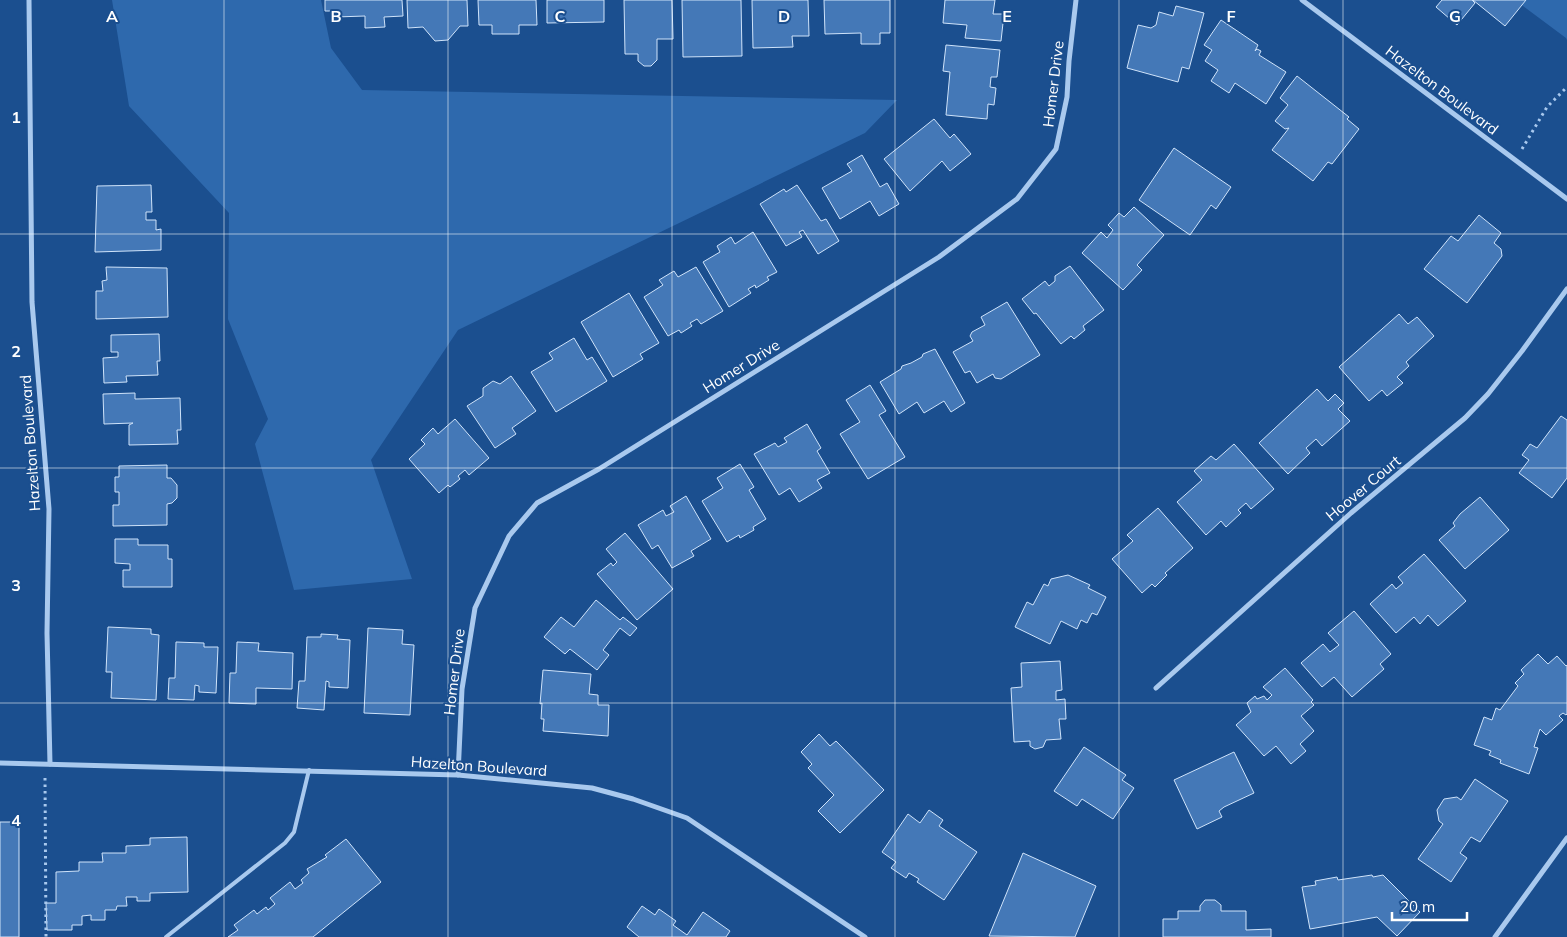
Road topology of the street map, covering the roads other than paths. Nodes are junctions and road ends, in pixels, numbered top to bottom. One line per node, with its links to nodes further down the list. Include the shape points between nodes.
1 (29, 0): 8 (street, Hazelton Boulevard, via 32,302 48,509)
2 (1076, 0): 10 (street, Homer Drive, via 1067,97 1056,149 1017,199 931,262 599,469 537,503 509,536 475,608 462,689)
3 (1302, 0): 4 (street, Hazelton Boulevard)
4 (1567, 199)
5 (1567, 289): 6 (street, Hoover Court, via 1488,394 1465,418 1351,513)
6 (1156, 688)
7 (0, 763): 8 (street, Hazelton Boulevard)
8 (48, 764): 9 (street, Hazelton Boulevard)
9 (309, 770): 10 (street, Hazelton Boulevard); 12 (lane, via 294,832 285,843)
10 (458, 774): 13 (street, Hazelton Boulevard, via 592,788 633,798 687,818)
11 (1567, 838): 14 (street)
12 (166, 937)
13 (865, 937)
14 (1495, 937)

